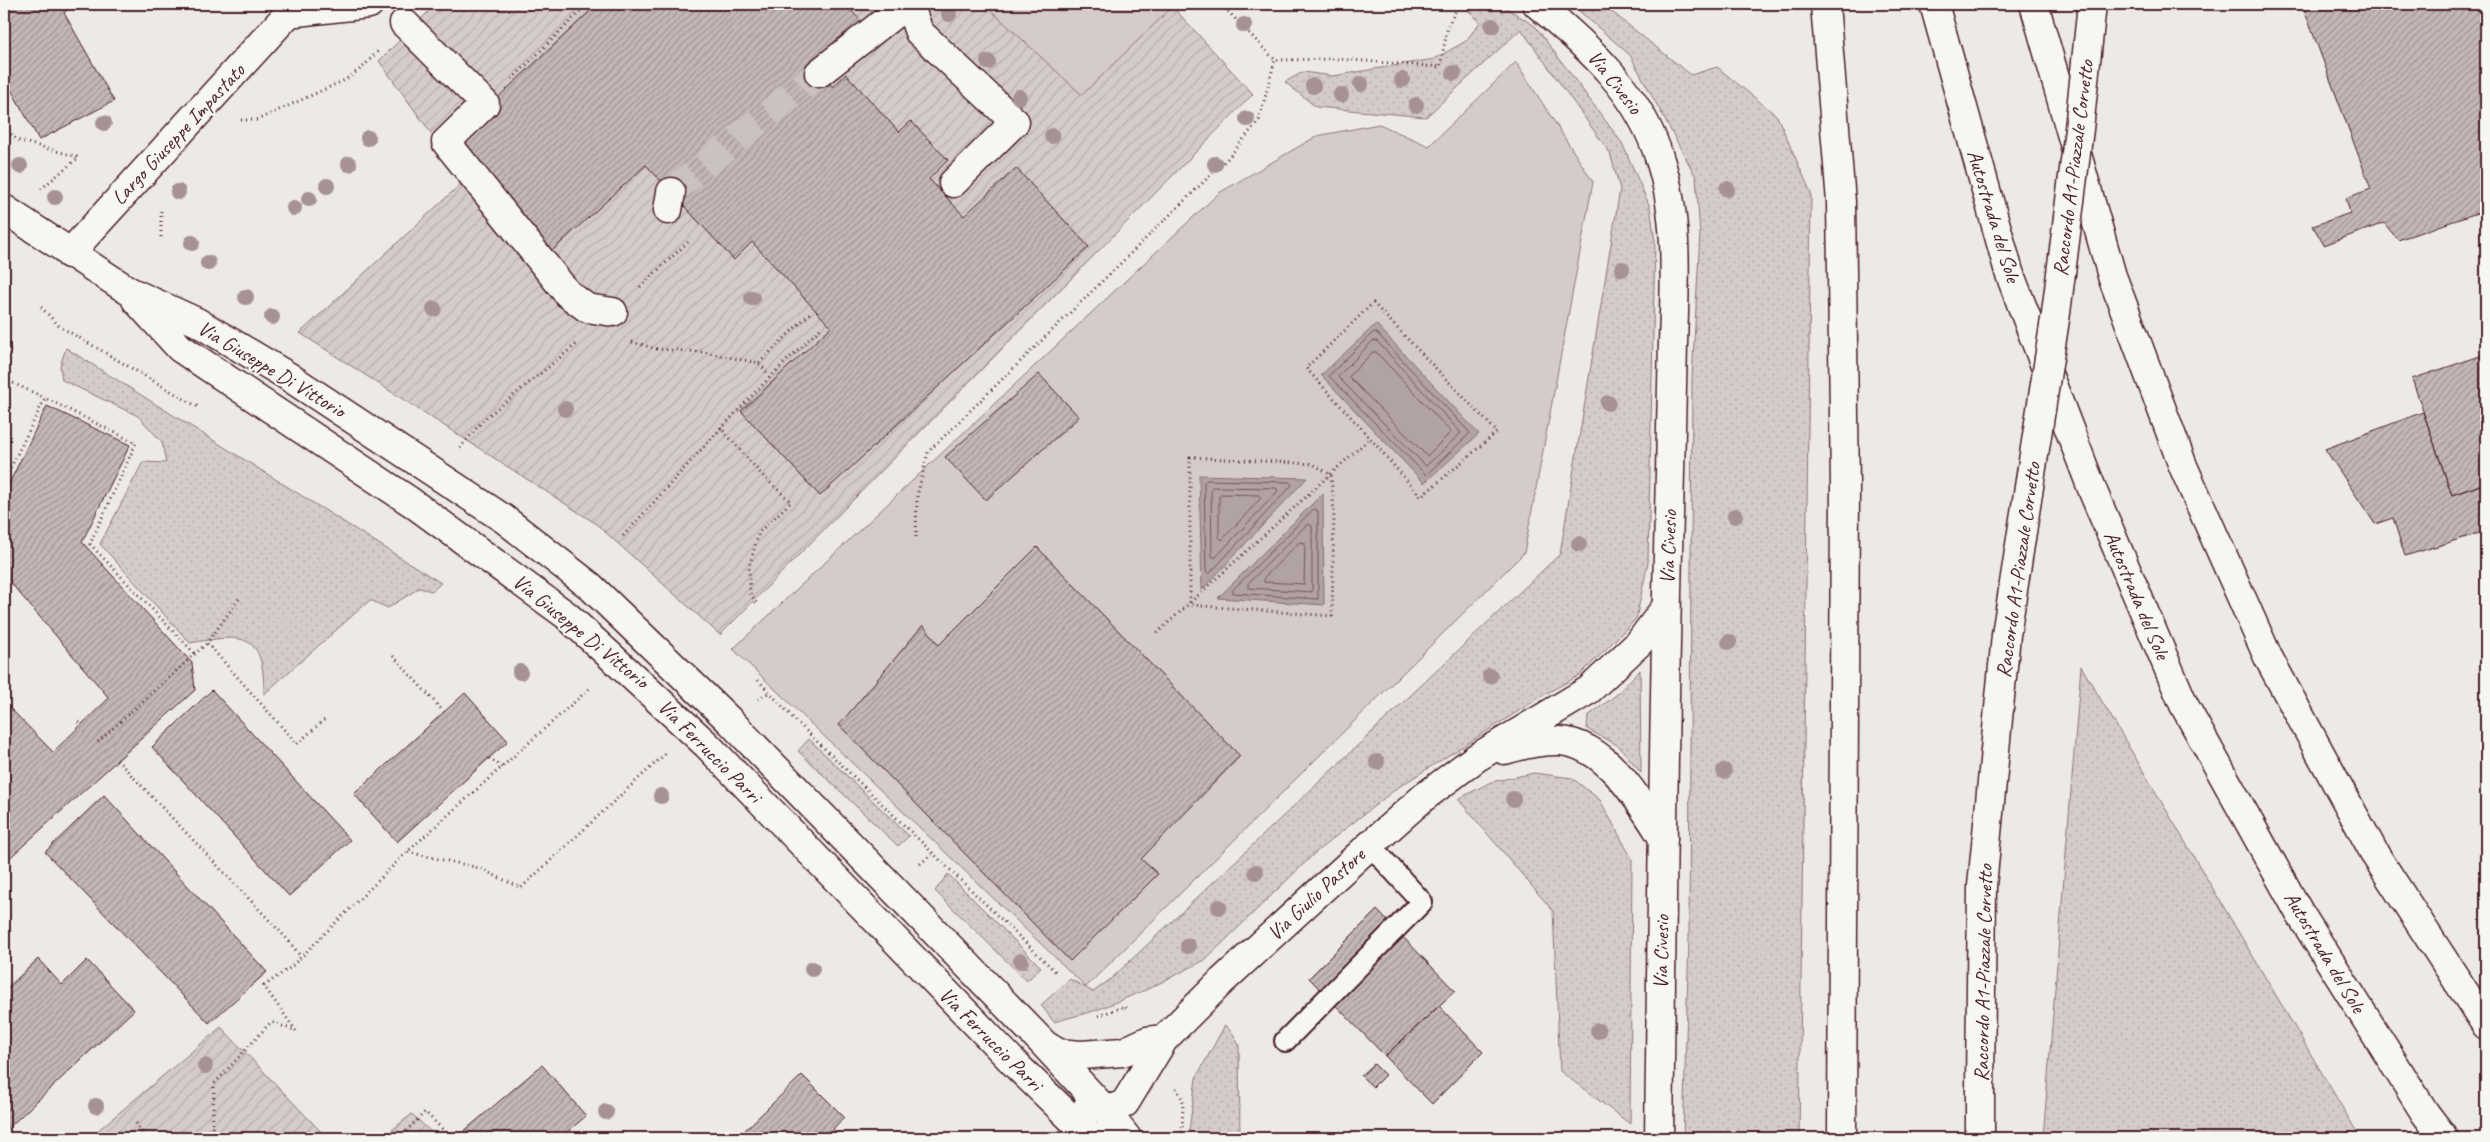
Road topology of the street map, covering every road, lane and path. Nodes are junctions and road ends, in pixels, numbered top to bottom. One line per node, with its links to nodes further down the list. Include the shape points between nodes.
1 (369, 4): 11 (main road, Largo Giuseppe Impastato)
2 (588, 4): 15 (path)
3 (908, 4): 14 (main road); 19 (main road, via 919,32 1016,122)
4 (1221, 4): 13 (path)
5 (1459, 4): 13 (path, via 1448,26 1440,67 1339,59)
6 (1537, 4): 47 (main road, Via Civesio, via 1581,40 1620,83 1646,126 1660,160 1668,198 1675,273)
7 (1825, 4): 87 (main road, via 1841,202 1845,486)
8 (1934, 4): 89 (main road, Autostrada del Sole, via 2009,272 2094,494 2184,705 2299,912 2424,1114)
9 (2034, 4): 72 (main road, via 2112,276 2184,466 2252,621 2268,657 2376,856)
10 (2092, 4): 88 (main road, Raccordo A1-Piazzale Corvetto, bridge, via 2056,313 2006,635 1982,886)
11 (292, 8): 24 (main road, Largo Giuseppe Impastato)
12 (404, 23): 15 (main road); 16 (path, via 362,68 345,80 257,120)
13 (1275, 60): 43 (path, via 1259,120 1230,156 928,452 916,496)
14 (819, 73)
15 (485, 104): 28 (main road, via 446,142 568,294 587,308)
16 (237, 120)
17 (4, 127): 18 (path, via 17,140)
18 (79, 157)
19 (954, 183)
20 (161, 206): 22 (path)
21 (4, 209): 24 (main road, Via Giuseppe Di Vittorio)
22 (161, 237)
23 (689, 241): 28 (path)
24 (69, 254): 25 (main road, Via Giuseppe Di Vittorio)
25 (128, 292): 51 (main road, Via Giuseppe Di Vittorio, via 197,322 286,374 504,519 590,586); 55 (main road, Via Giuseppe Di Vittorio, via 180,348 488,557 566,615)
26 (41, 308): 36 (path, via 59,326)
27 (810, 313): 32 (path)
28 (609, 316): 32 (path, via 633,342 657,349 703,352); 39 (path, via 483,420)
29 (822, 326): 33 (path)
30 (4, 343): 31 (path, via 11,347)
31 (4, 363)
32 (759, 363): 33 (path)
33 (769, 375): 37 (path)
34 (4, 379): 35 (path)
35 (45, 398): 41 (path); 50 (path, via 136,443 90,544)
36 (204, 410)
37 (720, 427): 42 (path); 45 (path, via 791,502 759,532 750,567 750,593)
38 (1370, 438): 38 (path, via 1306,368 1373,303 1497,432 1421,497); 40 (path)
39 (458, 451)
40 (1331, 475): 46 (path); 46 (path, via 1334,512 1332,616); 46 (path, via 1313,464 1190,457)
41 (4, 481)
42 (623, 536)
43 (916, 537)
44 (239, 599): 49 (path)
45 (758, 605)
46 (1190, 605): 48 (path)
47 (1666, 607): 63 (main road, Via Giulio Pastore, via 1639,644 1589,690); 66 (main road, Via Civesio)
48 (1158, 633)
49 (206, 643): 50 (path); 57 (path, via 297,744)
50 (195, 654): 58 (path)
51 (661, 654): 55 (main road, Via Giuseppe Di Vittorio); 69 (main road, Via Ferruccio Parri)
52 (393, 656): 56 (path)
53 (758, 680): 71 (path, via 796,721)
54 (593, 685): 65 (path)
55 (651, 692): 69 (main road, Via Ferruccio Parri, via 668,689 682,694 811,831); 77 (main road, Via Ferruccio Parri, via 840,884 862,891 882,904 909,929)
56 (444, 712)
57 (324, 720)
58 (98, 742)
59 (660, 747): 60 (path)
60 (666, 754): 62 (path); 68 (path, via 521,888 479,868)
61 (489, 758): 65 (path)
62 (673, 758)
63 (1476, 758): 66 (main road, Via Giulio Pastore, via 1533,742 1562,742 1587,750 1610,766 1632,791); 67 (main road, Via Giulio Pastore, via 1424,797)
64 (117, 760): 70 (path)
65 (502, 767): 68 (path)
66 (1663, 838): 86 (main road, Via Civesio)
67 (1370, 845): 73 (main road, Via Giulio Pastore, via 1222,981); 74 (lane, via 1422,902)
68 (408, 852): 70 (path)
69 (866, 861): 75 (main road, Via Ferruccio Parri)
70 (301, 957): 81 (path, via 264,986 296,1031 271,1022 214,1084)
71 (1056, 972)
72 (2486, 1025)
73 (1164, 1040): 76 (main road, via 1147,1041); 77 (main road, Via Giulio Pastore, via 1125,1103 1116,1109)
74 (1285, 1041)
75 (1044, 1044): 76 (main road, via 1058,1052 1081,1055); 77 (main road, Via Ferruccio Parri)
76 (1122, 1052): 77 (main road, via 1106,1067)
77 (1090, 1114): 85 (main road, Via Ferruccio Parri)
78 (136, 1123): 80 (path)
79 (447, 1134): 84 (path, via 425,1112)
80 (145, 1138)
81 (212, 1138)
82 (222, 1138): 83 (path)
83 (233, 1138)
84 (399, 1138)
85 (1127, 1138)
86 (1659, 1138)
87 (1842, 1138)
88 (1980, 1138)
89 (2444, 1138)

